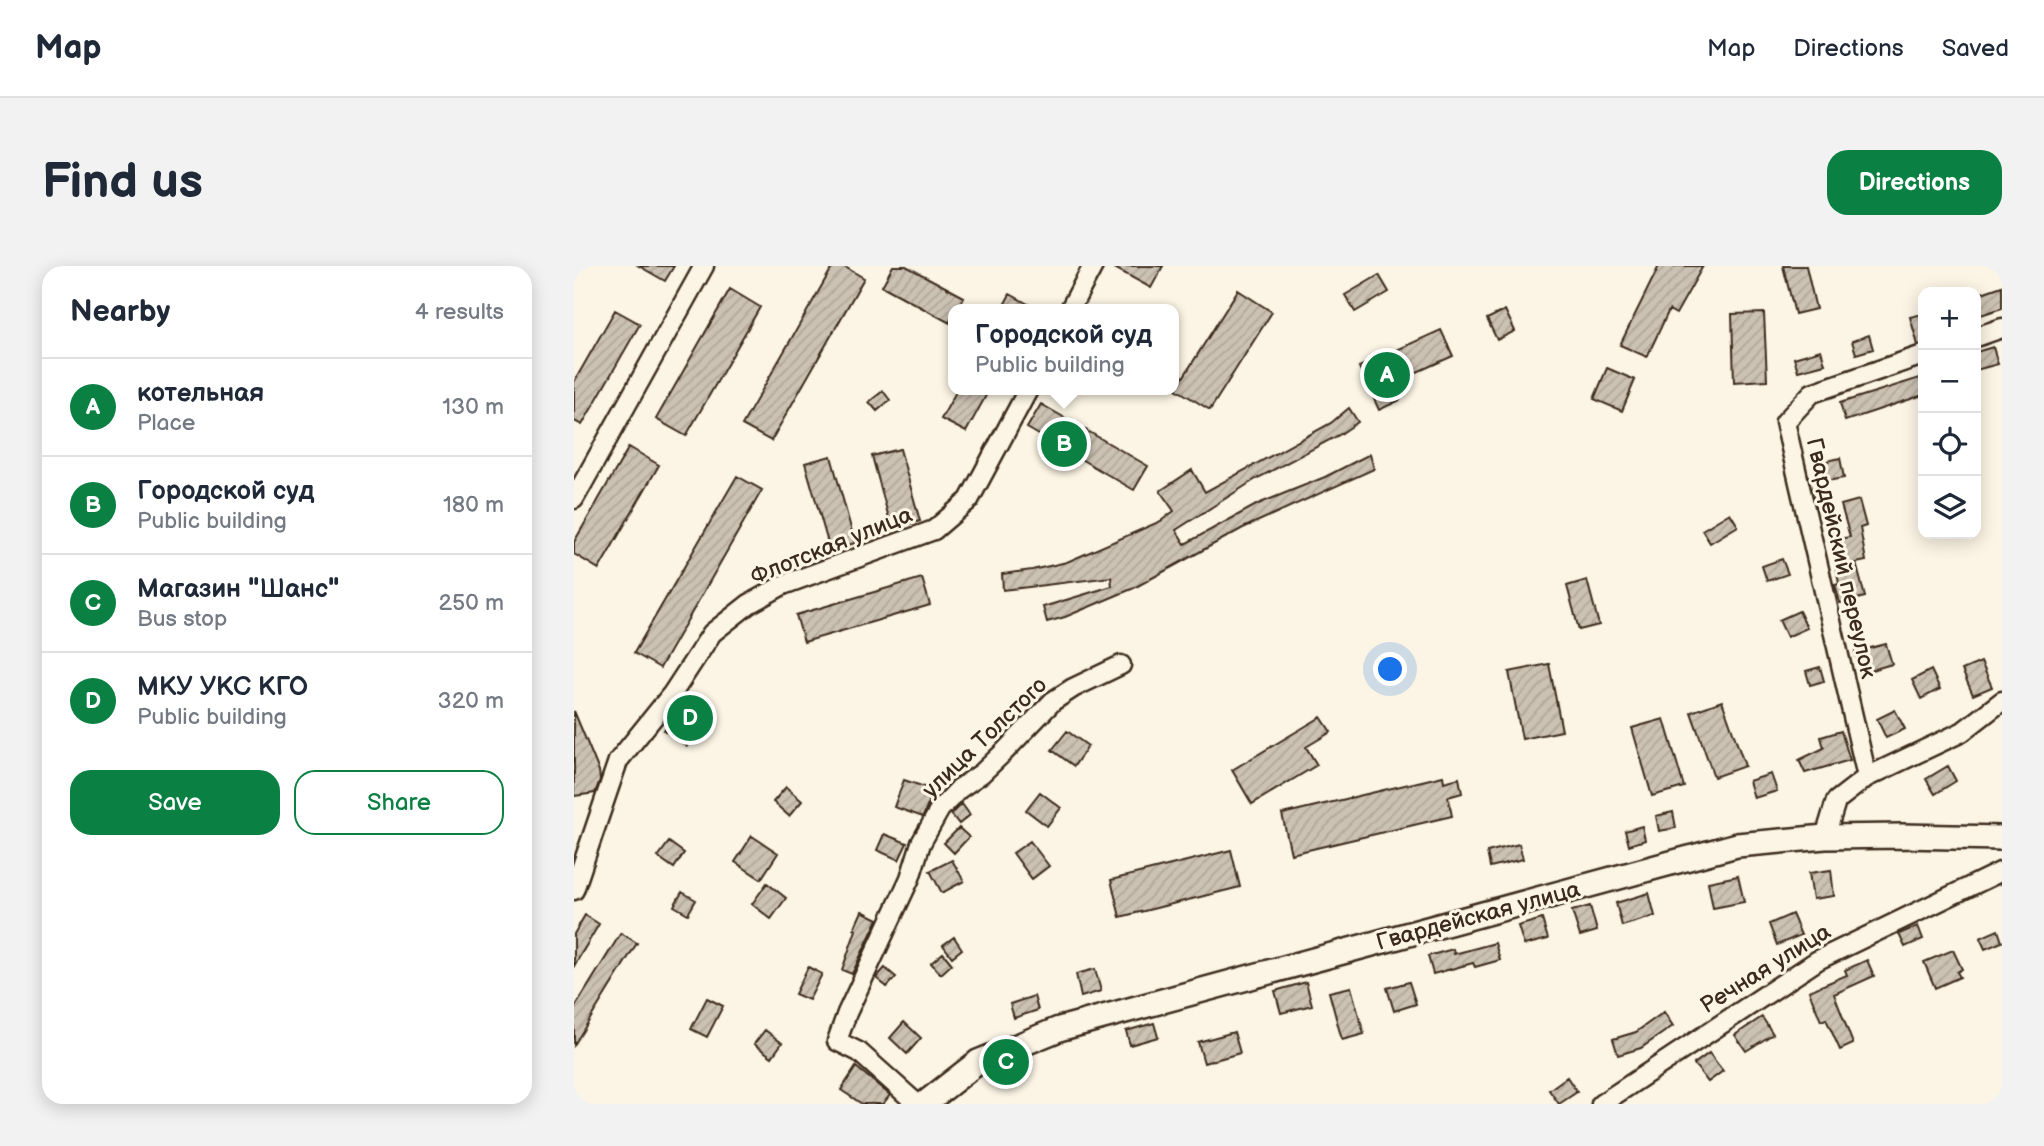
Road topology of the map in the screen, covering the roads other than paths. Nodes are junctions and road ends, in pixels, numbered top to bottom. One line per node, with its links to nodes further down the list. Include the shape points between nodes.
1 (704, 266): 8 (street)
2 (1093, 266): 3 (street)
3 (1073, 304)
4 (2001, 330): 5 (street)
5 (1981, 336)
6 (1918, 357): 11 (street, Гвардейский переулок, via 1812,393 1785,422)
7 (1025, 395): 15 (street, Флотская улица, via 969,500 934,530 783,585 712,633 672,694 618,761)
8 (574, 499)
9 (1121, 665): 16 (street, улица Толстого, via 1053,701 940,809 921,843 841,1034)
10 (2002, 701): 11 (street, via 1962,732)
11 (1867, 777): 12 (street, via 1836,801)
12 (1825, 837): 13 (main road, Гвардейская улица); 17 (main road, Гвардейская улица, via 1737,845 1059,1030 978,1062)
13 (2002, 838)
14 (2002, 871): 18 (street, Речная улица, via 1818,960)
15 (574, 890)
16 (917, 1104)
17 (924, 1104)
18 (1601, 1104)

